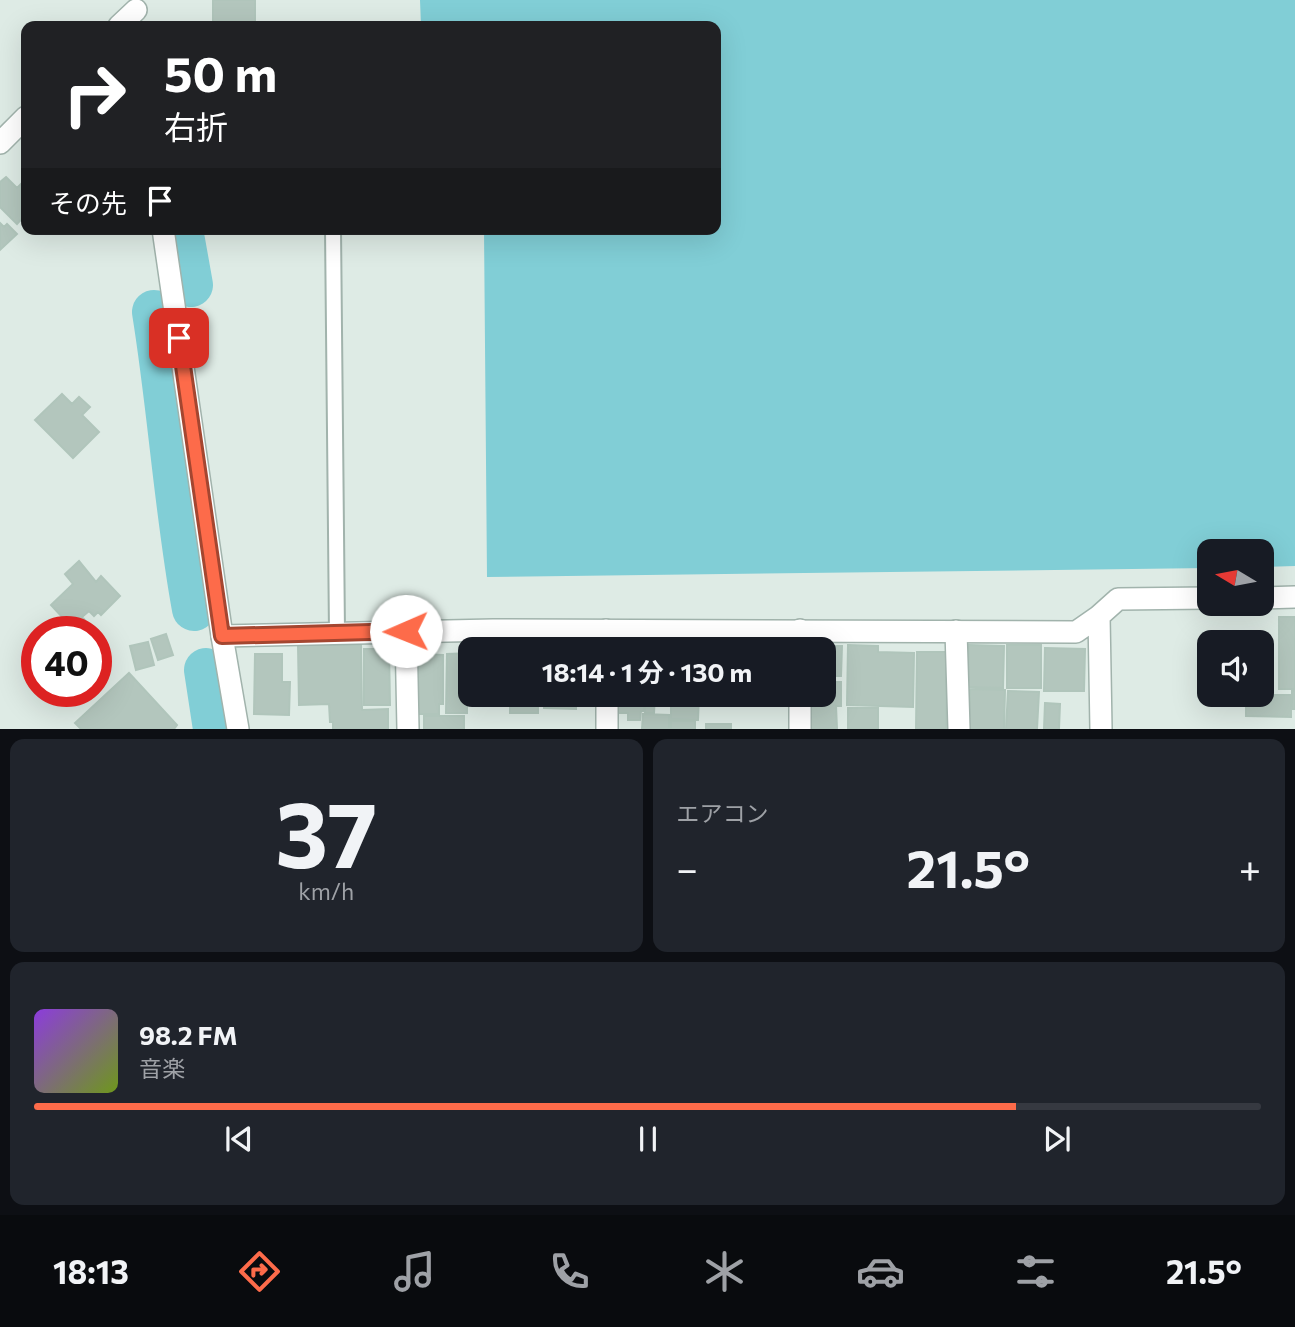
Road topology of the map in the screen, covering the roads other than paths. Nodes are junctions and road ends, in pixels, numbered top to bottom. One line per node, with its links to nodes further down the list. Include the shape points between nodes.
1 (21, 122): 2 (street)
2 (0, 143)
3 (164, 235): 12 (street)
4 (333, 235): 11 (lane)
5 (1295, 597): 7 (street)
6 (1197, 598): 8 (street, via 1118,600)
7 (1274, 598)
8 (1099, 616): 10 (street, via 1076,632); 22 (street)
9 (406, 631): 11 (street); 13 (street); 18 (street)
10 (956, 631): 14 (street); 21 (street)
11 (337, 633): 12 (street)
12 (222, 636): 17 (street)
13 (539, 637)
14 (836, 638)
15 (607, 707): 19 (street)
16 (800, 707): 20 (street)
17 (238, 729)
18 (408, 729)
19 (607, 729)
20 (800, 729)
21 (959, 729)
22 (1101, 729)

